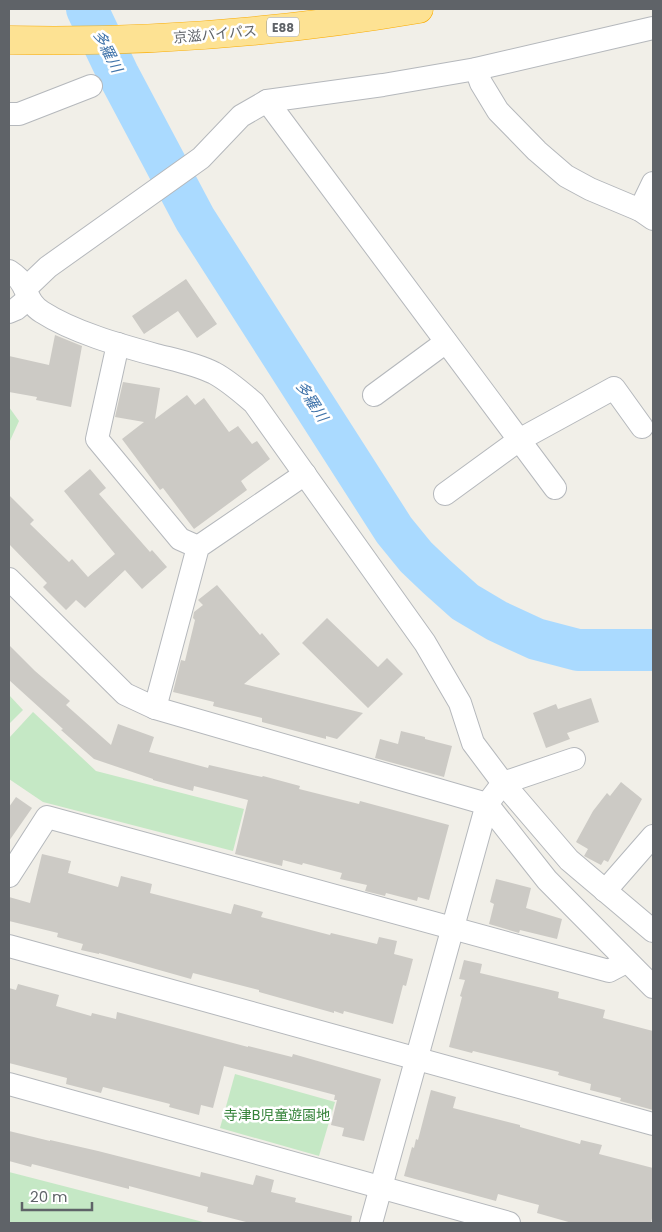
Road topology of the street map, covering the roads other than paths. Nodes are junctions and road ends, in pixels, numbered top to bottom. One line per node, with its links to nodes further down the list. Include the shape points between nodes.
1 (419, 9): 3 (highway, 京滋バイパス / E88, via 233,33 147,39)
2 (653, 28): 4 (street)
3 (9, 40)
4 (476, 69): 6 (street); 9 (street, via 498,111 566,176)
5 (91, 86): 7 (street, via 18,114)
6 (267, 101): 11 (street, via 241,116 201,158 48,268); 13 (street)
7 (9, 114)
8 (653, 183): 9 (street)
9 (647, 214)
10 (9, 271): 11 (street, via 18,278)
11 (27, 294): 12 (street, via 16,309); 14 (street, via 40,311 59,322)
12 (9, 312)
13 (446, 342): 15 (street); 17 (street)
14 (118, 344): 18 (street, via 189,364 214,373 235,386 254,403); 21 (street, via 97,439 180,539)
15 (374, 395)
16 (642, 427): 17 (street, via 614,388)
17 (519, 440): 19 (street); 20 (street)
18 (305, 474): 21 (street); 25 (street, via 425,643 460,702 473,744)
19 (555, 488)
20 (445, 494)
21 (198, 547): 23 (street)
22 (9, 579): 23 (street, via 125,694)
23 (155, 708): 26 (street)
24 (574, 759): 25 (street)
25 (503, 783): 26 (street); 29 (street, via 569,860)
26 (487, 804): 30 (street); 33 (street, via 548,880)
27 (653, 836): 29 (street)
28 (9, 876): 30 (street, via 47,817)
29 (605, 891): 31 (street)
30 (453, 928): 33 (street, via 609,971); 35 (street)
31 (653, 932)
32 (9, 946): 35 (street)
33 (626, 962): 34 (street)
34 (653, 987)
35 (417, 1059): 37 (street); 38 (street)
36 (9, 1084): 38 (street)
37 (653, 1124)
38 (381, 1188): 39 (street); 40 (street)
39 (371, 1223)
40 (509, 1223)

